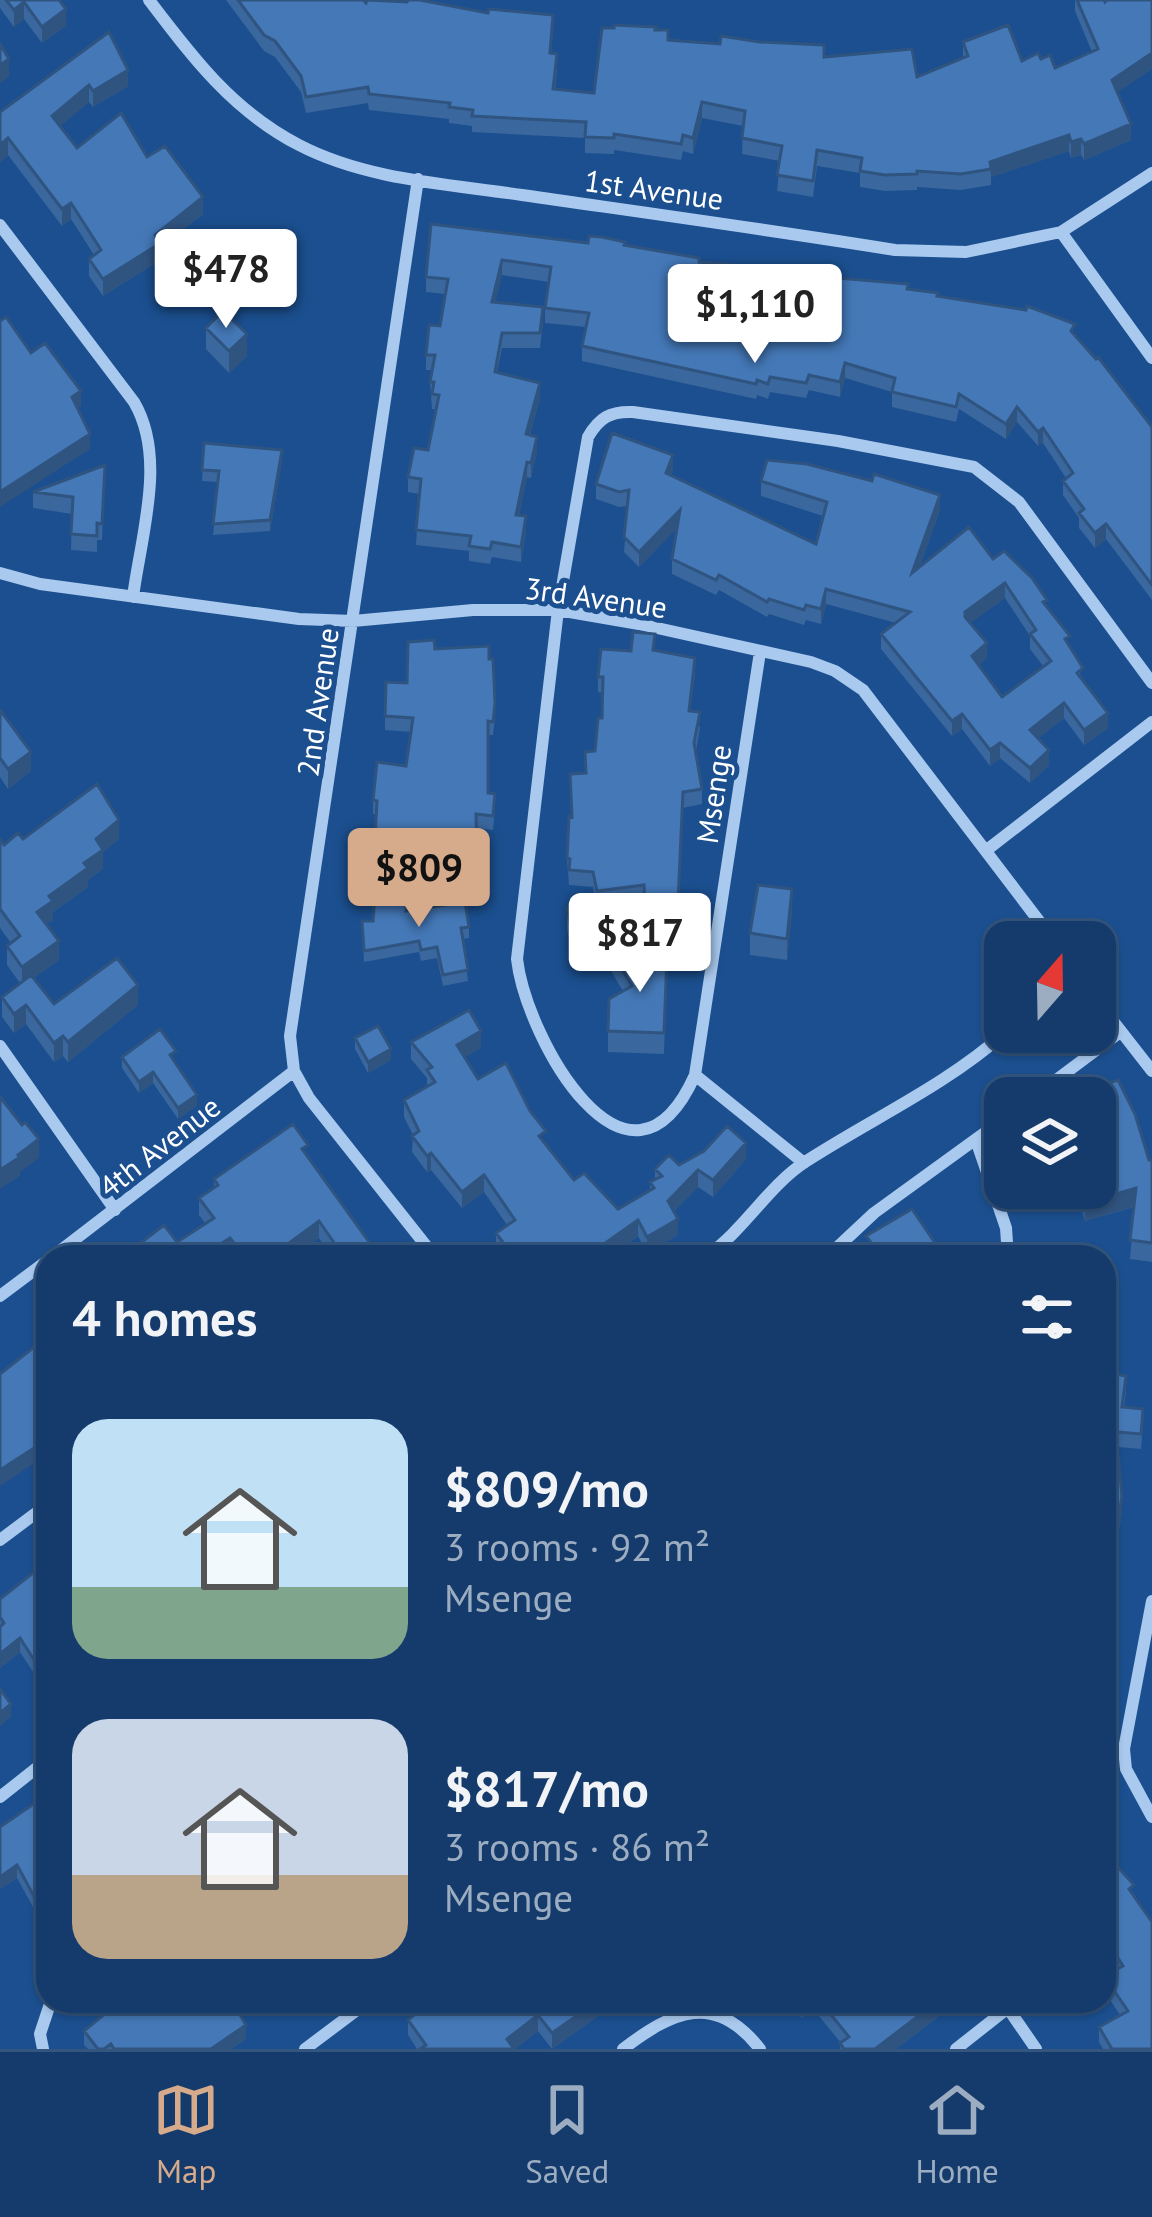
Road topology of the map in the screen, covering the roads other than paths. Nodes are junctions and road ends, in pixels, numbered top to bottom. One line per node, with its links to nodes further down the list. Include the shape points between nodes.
1 (149, 0): 3 (street, 1st Avenue, via 197,64 263,124 332,159)
2 (1152, 173): 5 (street)
3 (418, 179): 5 (street, 1st Avenue, via 895,250 966,252); 10 (street, 2nd Avenue)
4 (0, 225): 8 (street, via 134,402 148,432)
5 (1061, 232): 6 (street)
6 (1152, 358)
7 (0, 573): 8 (street, 3rd Avenue)
8 (133, 597): 10 (street, 3rd Avenue)
9 (558, 610): 10 (street, 3rd Avenue); 11 (street, 3rd Avenue); 12 (street, via 588,437 608,414 633,412 974,467 1019,502); 22 (street, Msenge, via 520,982 574,1090 613,1127 646,1129 662,1120)
10 (353, 621): 20 (street, 2nd Avenue, via 296,986)
11 (760, 652): 14 (street, 3rd Avenue, via 823,667 863,690); 22 (street, Msenge)
12 (1152, 683)
13 (1152, 722): 14 (street)
14 (988, 849): 15 (street, 3rd Avenue)
15 (1040, 921)
16 (1116, 1029): 17 (street)
17 (1119, 1033): 21 (street); 23 (street)
18 (0, 1046): 27 (street)
19 (984, 1050): 26 (street)
20 (294, 1071): 27 (street, 4th Avenue); 29 (street)
21 (1152, 1071)
22 (695, 1075): 26 (street)
23 (1060, 1077)
24 (984, 1134): 25 (street)
25 (976, 1140): 31 (street); 32 (street)
26 (804, 1163): 30 (street)
27 (116, 1210): 28 (street, 4th Avenue)
28 (68, 1245)
29 (425, 1245)
30 (720, 1245)
31 (840, 1245)
32 (1007, 1245)
33 (36, 1269): 34 (street, 4th Avenue)
34 (0, 1296)
35 (36, 1513): 36 (street)
36 (0, 1540)
37 (1152, 1601): 40 (street, via 1124,1749)
38 (36, 1768): 39 (street)
39 (0, 1797)
40 (1152, 1817)
41 (46, 2013): 45 (street)
42 (353, 2013): 46 (street)
43 (995, 2013): 49 (street)
44 (1011, 2013): 50 (street)
45 (43, 2049)
46 (305, 2049)
47 (623, 2049): 48 (street, via 657,2023 694,2013 733,2020)
48 (760, 2049)
49 (956, 2049)
50 (1036, 2049)

